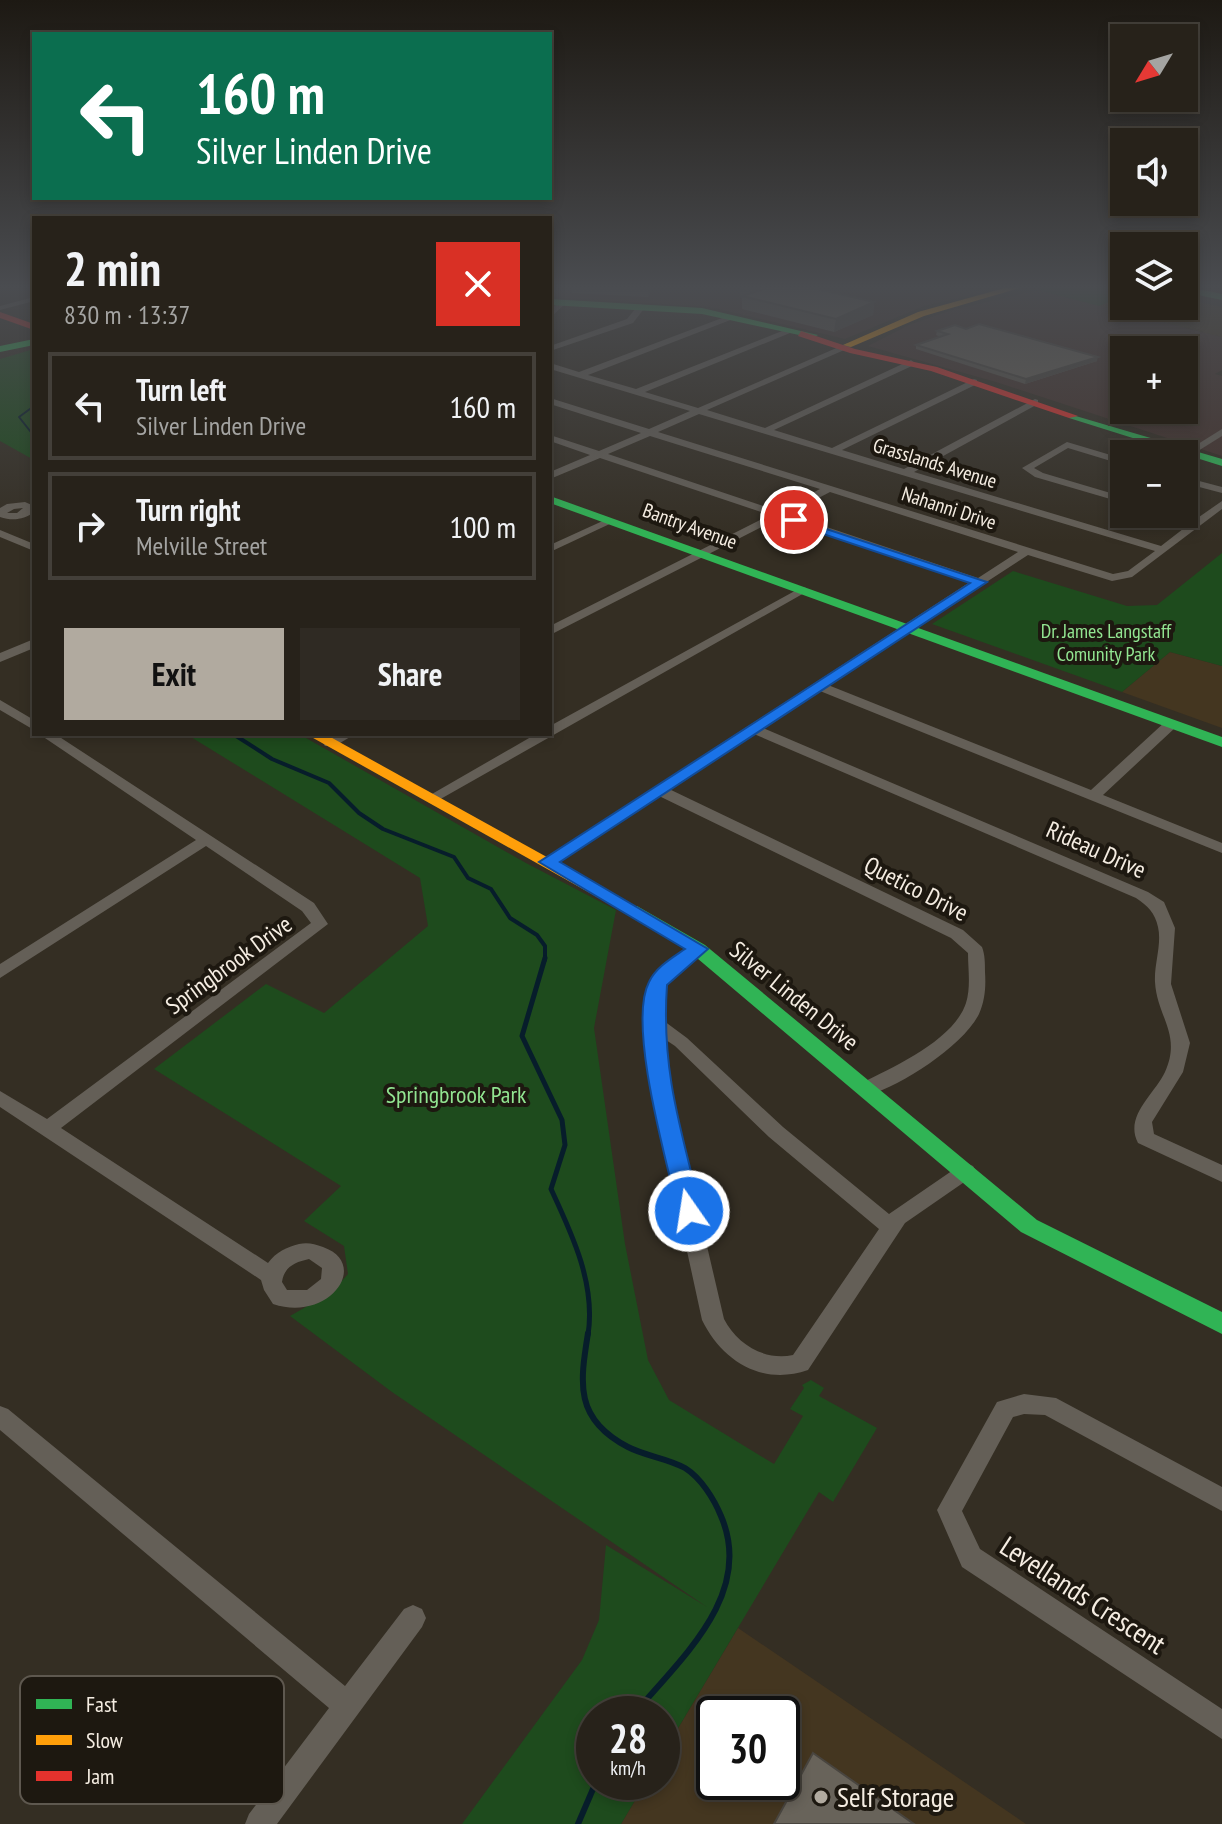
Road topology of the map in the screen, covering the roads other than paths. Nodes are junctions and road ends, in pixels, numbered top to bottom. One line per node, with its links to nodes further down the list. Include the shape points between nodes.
1 (566, 371): 7 (street, Grasslands Avenue)
2 (589, 371): 7 (street)
3 (691, 371): 9 (street)
4 (787, 371): 12 (street)
5 (894, 371): 13 (street)
6 (938, 371): 8 (street)
7 (579, 375): 9 (street, Grasslands Avenue)
8 (974, 382): 11 (street); 19 (street)
9 (636, 392): 12 (street, Grasslands Avenue)
10 (552, 402): 14 (street, Nahanni Drive)
11 (1035, 402): 17 (street); 24 (street)
12 (697, 410): 13 (street, Grasslands Avenue); 14 (street)
13 (765, 431): 19 (street, Grasslands Avenue)
14 (647, 432): 20 (street); 27 (street, Nahanni Drive)
15 (1222, 432): 18 (street)
16 (552, 439): 20 (street)
17 (1146, 440)
18 (1198, 447)
19 (833, 451): 24 (street, Grasslands Avenue)
20 (598, 454): 25 (street); 32 (street)
21 (1198, 457): 23 (street)
22 (1110, 458): 29 (street, via 1067,445 1027,468)
23 (1222, 463)
24 (906, 472): 39 (street, Grasslands Avenue)
25 (552, 475)
26 (1198, 484): 28 (street)
27 (829, 489): 32 (street); 40 (street, Nahanni Drive)
28 (1222, 490)
29 (1110, 496)
30 (552, 500): 34 (street, Bantry Avenue)
31 (1222, 504): 35 (street, Nahanni Drive)
32 (778, 514): 41 (street); 42 (street)
33 (1198, 520): 35 (street)
34 (611, 521): 38 (street); 41 (street, Bantry Avenue)
35 (1201, 521): 39 (street, Nahanni Drive)
36 (0, 533): 37 (street)
37 (32, 547)
38 (552, 548)
39 (1163, 550): 40 (street, Nahanni Drive, via 1132,574 1112,578)
40 (1025, 552): 42 (street)
41 (701, 554): 43 (street, Bantry Avenue); 45 (street)
42 (980, 582): 44 (street)
43 (802, 590): 44 (street, Bantry Avenue); 53 (street)
44 (910, 629): 48 (street); 50 (street, Bantry Avenue)
45 (552, 630)
46 (32, 644): 47 (street)
47 (0, 658)
48 (821, 687): 52 (street); 59 (street)
49 (0, 704): 51 (street)
50 (1171, 724): 57 (street, Bantry Avenue); 59 (street)
51 (32, 725)
52 (753, 728): 58 (street); 71 (street, Rideau Drive, via 1158,906 1167,928 1163,984 1181,1043 1174,1072 1143,1122 1145,1138)
53 (552, 731)
54 (49, 736): 61 (street, Springbrook Drive)
55 (543, 736): 60 (street)
56 (322, 738): 60 (street, Silver Linden Drive)
57 (1222, 742)
58 (659, 790): 63 (street); 67 (street, Quetico Drive, via 957,934 976,951 975,1004 967,1017 922,1061)
59 (1092, 797): 62 (street)
60 (432, 798): 63 (street, Silver Linden Drive)
61 (207, 839): 65 (street); 69 (street, Springbrook Drive, via 308,907 320,924)
62 (1222, 848)
63 (547, 862): 64 (street, Silver Linden Drive)
64 (698, 949): 66 (street, via 661,976); 67 (street, Silver Linden Drive)
65 (0, 972)
66 (655, 1024): 72 (street); 72 (street, via 657,1072 721,1340 764,1366 800,1363)
67 (869, 1088): 70 (street, Silver Linden Drive)
68 (0, 1098): 69 (street)
69 (48, 1128): 73 (street)
70 (966, 1171): 72 (street, via 916,1202); 74 (street, Silver Linden Drive, via 1029,1226)
71 (1222, 1174)
72 (891, 1228)
73 (272, 1276)
74 (1222, 1324)
75 (0, 1416): 78 (street)
76 (1222, 1500): 79 (street, Levellands Crescent, via 1048,1405 1024,1404 1005,1409 949,1510 971,1558)
77 (413, 1618): 78 (street)
78 (348, 1706): 80 (street)
79 (1222, 1725)
80 (284, 1791)
81 (274, 1804): 82 (street)
82 (259, 1824)

